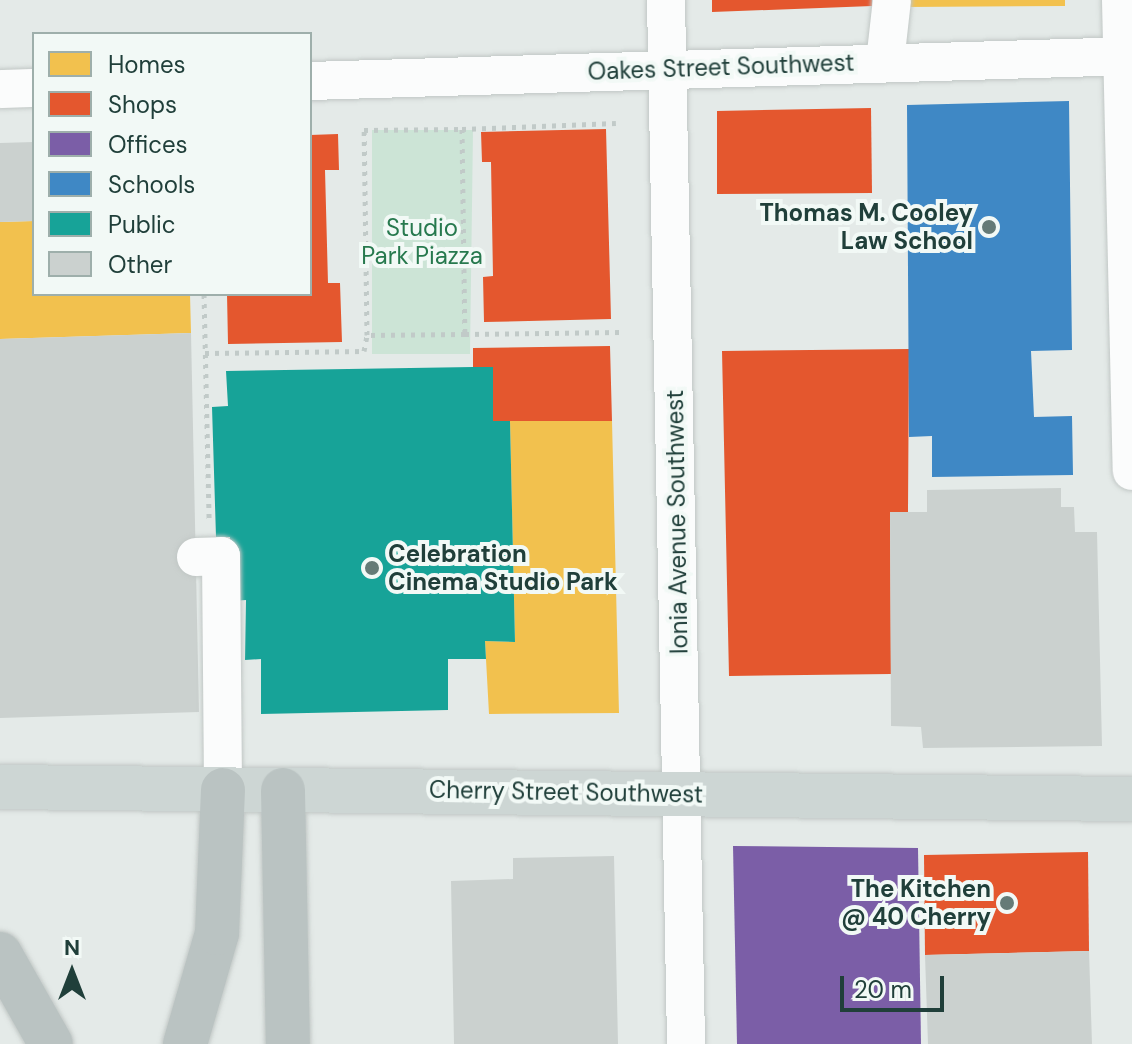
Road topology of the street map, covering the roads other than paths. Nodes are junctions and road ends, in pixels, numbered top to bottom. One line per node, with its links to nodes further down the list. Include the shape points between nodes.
1 (666, 0): 6 (street, Ionia Avenue Southwest)
2 (892, 0): 5 (street)
3 (1121, 0): 4 (street)
4 (1127, 56): 5 (street, Oakes Street Southwest); 10 (street)
5 (885, 62): 6 (street, Oakes Street Southwest)
6 (668, 67): 7 (street, Oakes Street Southwest); 15 (street, Ionia Avenue Southwest)
7 (312, 81)
8 (32, 88): 9 (street)
9 (0, 89)
10 (1132, 471)
11 (203, 557): 13 (street, via 221,556)
12 (0, 787): 13 (main road, Cherry Street Southwest)
13 (223, 790): 14 (main road, Cherry Street Southwest); 19 (highway, via 217,933)
14 (283, 790): 15 (main road, Cherry Street Southwest); 20 (highway)
15 (679, 794): 16 (main road, Cherry Street Southwest); 21 (street, Ionia Avenue Southwest)
16 (1132, 799)
17 (0, 954): 18 (highway)
18 (51, 1044)
19 (185, 1044)
20 (288, 1044)
21 (686, 1044)

